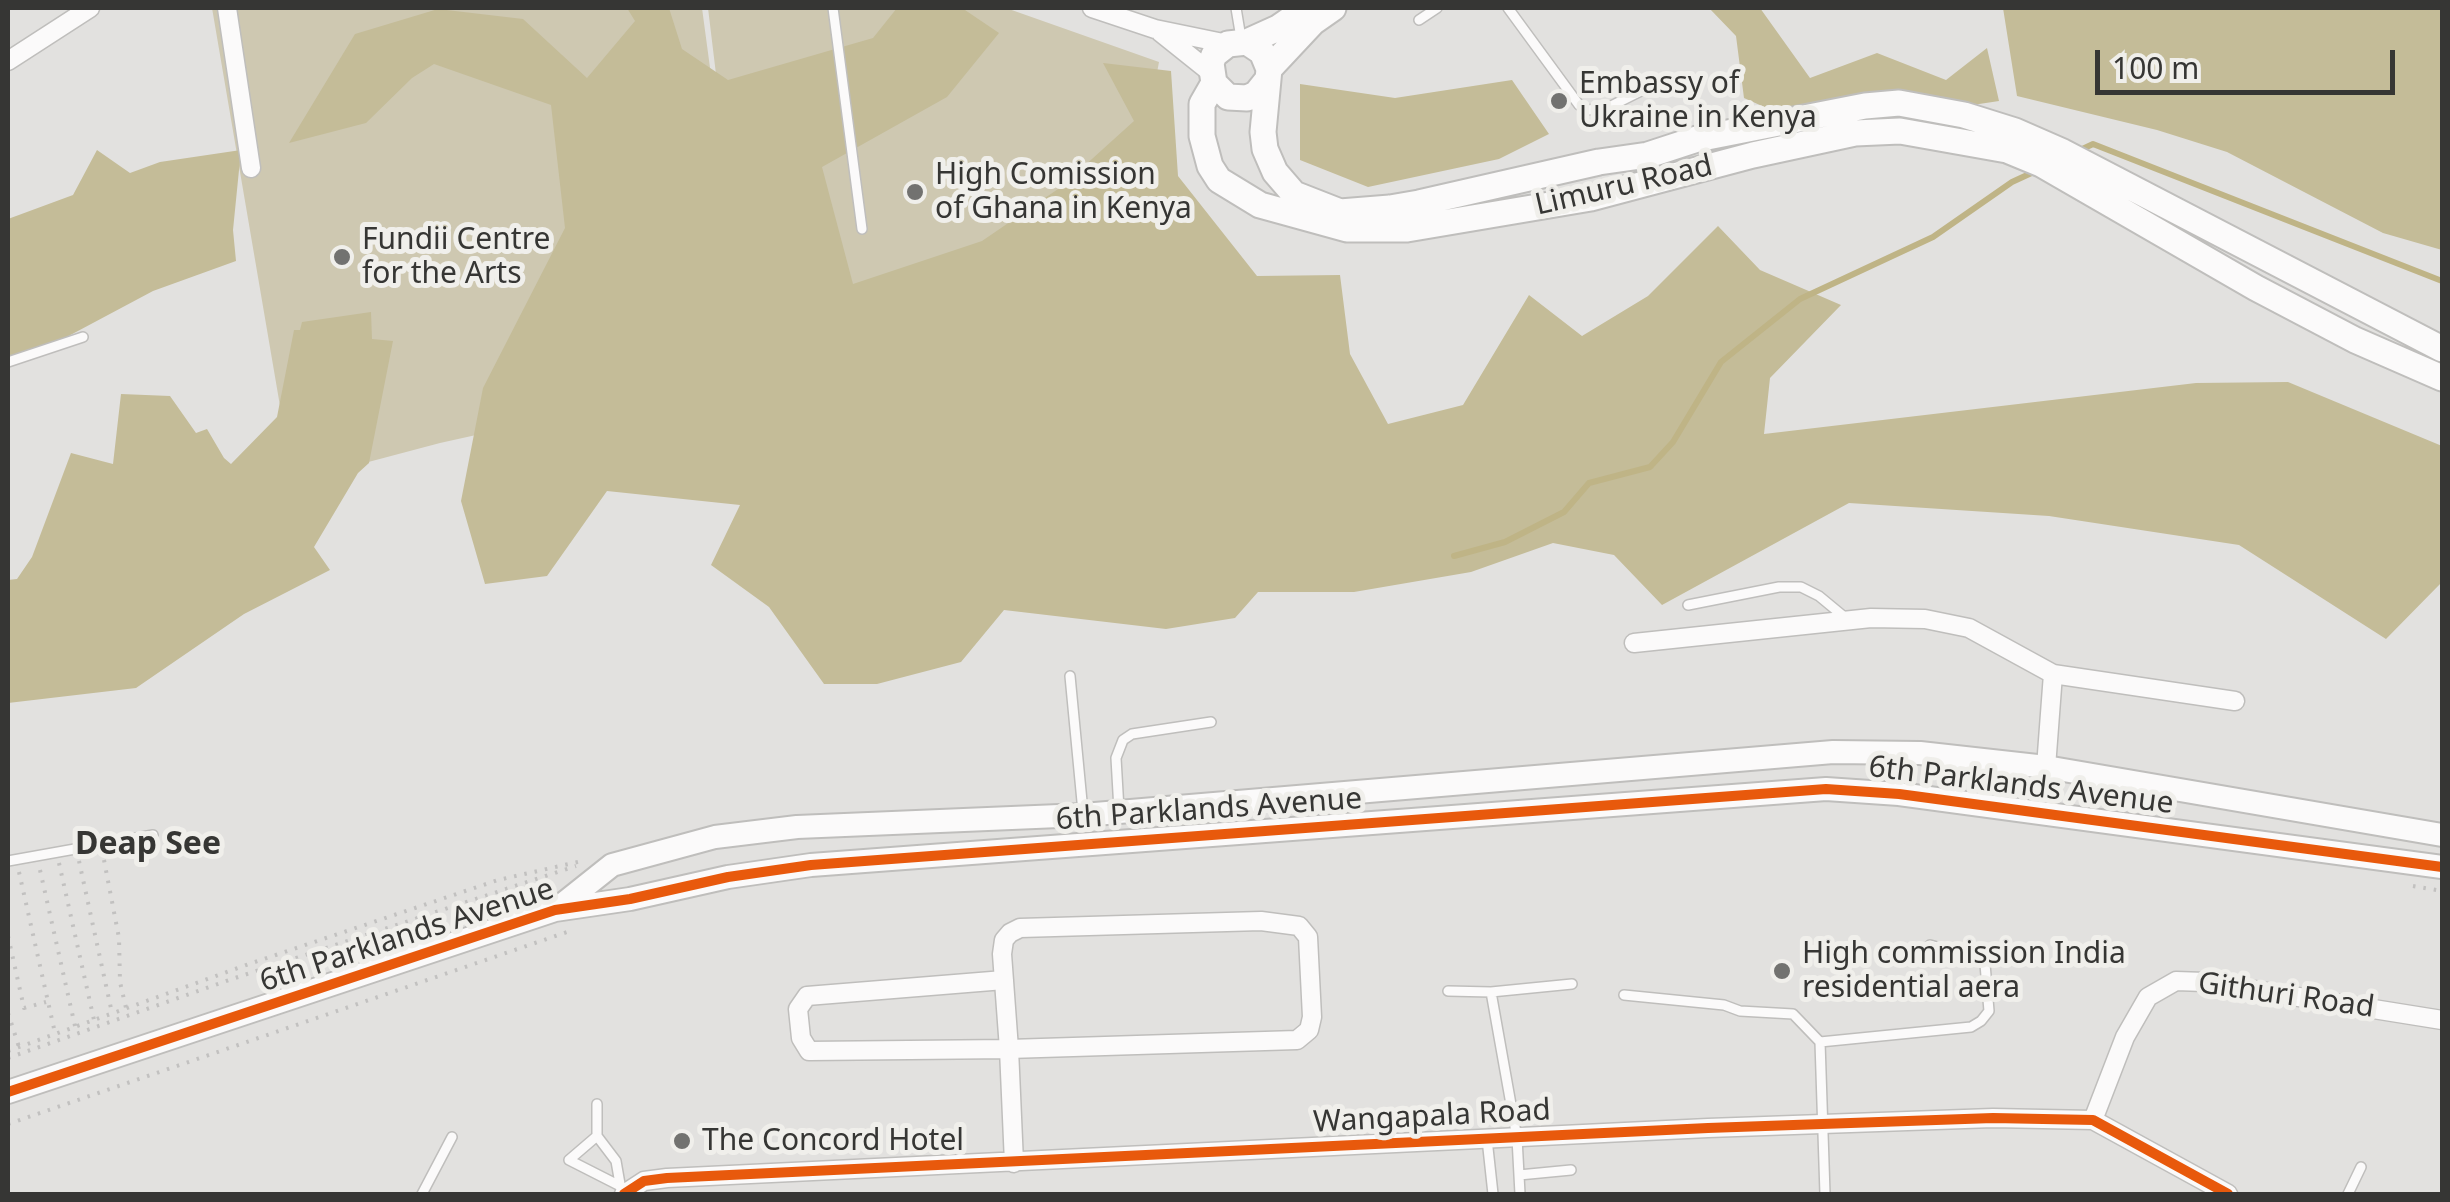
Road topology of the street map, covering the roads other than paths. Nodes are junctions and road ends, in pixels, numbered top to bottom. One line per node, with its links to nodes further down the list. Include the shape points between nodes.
1 (90, 8): 13 (street)
2 (228, 8): 18 (street)
3 (833, 8): 20 (lane)
4 (1092, 8): 11 (street)
5 (1236, 8): 12 (lane)
6 (1307, 8): 12 (main road, via 1278,28)
7 (1332, 8): 14 (main road)
8 (1437, 8): 10 (lane)
9 (1508, 8): 16 (lane, via 1586,110 1608,108)
10 (1420, 20)
11 (1155, 28): 12 (street); 15 (street)
12 (1238, 42): 14 (main road, via 1262,52); 15 (main road, via 1214,55)
13 (8, 60)
14 (1268, 74): 15 (main road, via 1247,98 1228,96); 17 (main road, via 1263,132 1274,172 1294,194 1340,212 1419,203 1864,106 1899,104 1964,115 2015,131)
15 (1212, 78): 17 (main road, Limuru Road, via 1202,104 1202,136 1218,180 1260,204 1347,229 1407,229 1548,206 1854,134 1900,132)
16 (1655, 84)
17 (2052, 158): 19 (main road)
18 (251, 168)
19 (2086, 178): 22 (main road); 24 (main road, via 2355,340)
20 (862, 230)
21 (83, 336): 23 (lane)
22 (2442, 349)
23 (8, 362)
24 (2442, 378)
25 (1688, 605): 26 (lane, via 1801,587)
26 (1849, 620): 27 (street); 28 (street, via 1926,619 1969,628)
27 (1634, 643)
28 (2053, 674): 30 (street); 32 (street)
29 (1070, 676): 34 (lane)
30 (2235, 700)
31 (1211, 722): 33 (lane, via 1123,740 1116,758)
32 (2046, 767): 33 (street, 6th Parklands Avenue, via 1920,753 1772,754); 35 (street, 6th Parklands Avenue)
33 (1119, 812): 34 (street, 6th Parklands Avenue)
34 (1084, 815): 39 (street, 6th Parklands Avenue, via 797,827 715,838 612,865)
35 (2442, 834)
36 (153, 836): 37 (lane)
37 (11, 860)
38 (2442, 868): 39 (street, 6th Parklands Avenue, via 1826,789 811,865)
39 (555, 910): 49 (street, 6th Parklands Avenue)
40 (1930, 945): 47 (lane, via 1985,964 1989,1010 1981,1021)
41 (1004, 980): 48 (street); 48 (street, via 807,996 798,1019 809,1052); 48 (street, via 1004,940 1020,928 1261,921 1298,926 1308,936 1312,1017 1310,1030 1297,1040)
42 (1572, 984): 44 (lane)
43 (1448, 991): 44 (lane)
44 (1492, 992): 55 (lane)
45 (1624, 995): 47 (lane, via 1793,1014)
46 (2442, 1020): 51 (street, Githuri Road, via 2176,981 2148,997)
47 (1820, 1042): 52 (lane)
48 (1009, 1049): 57 (street)
49 (8, 1092)
50 (597, 1104): 53 (lane)
51 (2093, 1120): 52 (street, Wangapala Road); 66 (street, Wangapala Road)
52 (1822, 1124): 55 (street, Wangapala Road); 65 (lane)
53 (597, 1136): 61 (lane, via 616,1161); 61 (lane, via 569,1160)
54 (452, 1137): 62 (lane)
55 (1516, 1138): 56 (street, Wangapala Road); 60 (lane)
56 (1486, 1139): 57 (street, Wangapala Road); 63 (lane)
57 (1014, 1163): 61 (street, Wangapala Road, via 668,1178)
58 (2361, 1167): 67 (lane)
59 (1571, 1170): 60 (lane)
60 (1519, 1175): 64 (lane)
61 (624, 1189)
62 (422, 1194)
63 (1492, 1194)
64 (1520, 1194)
65 (1825, 1194)
66 (2228, 1194)
67 (2348, 1194)

